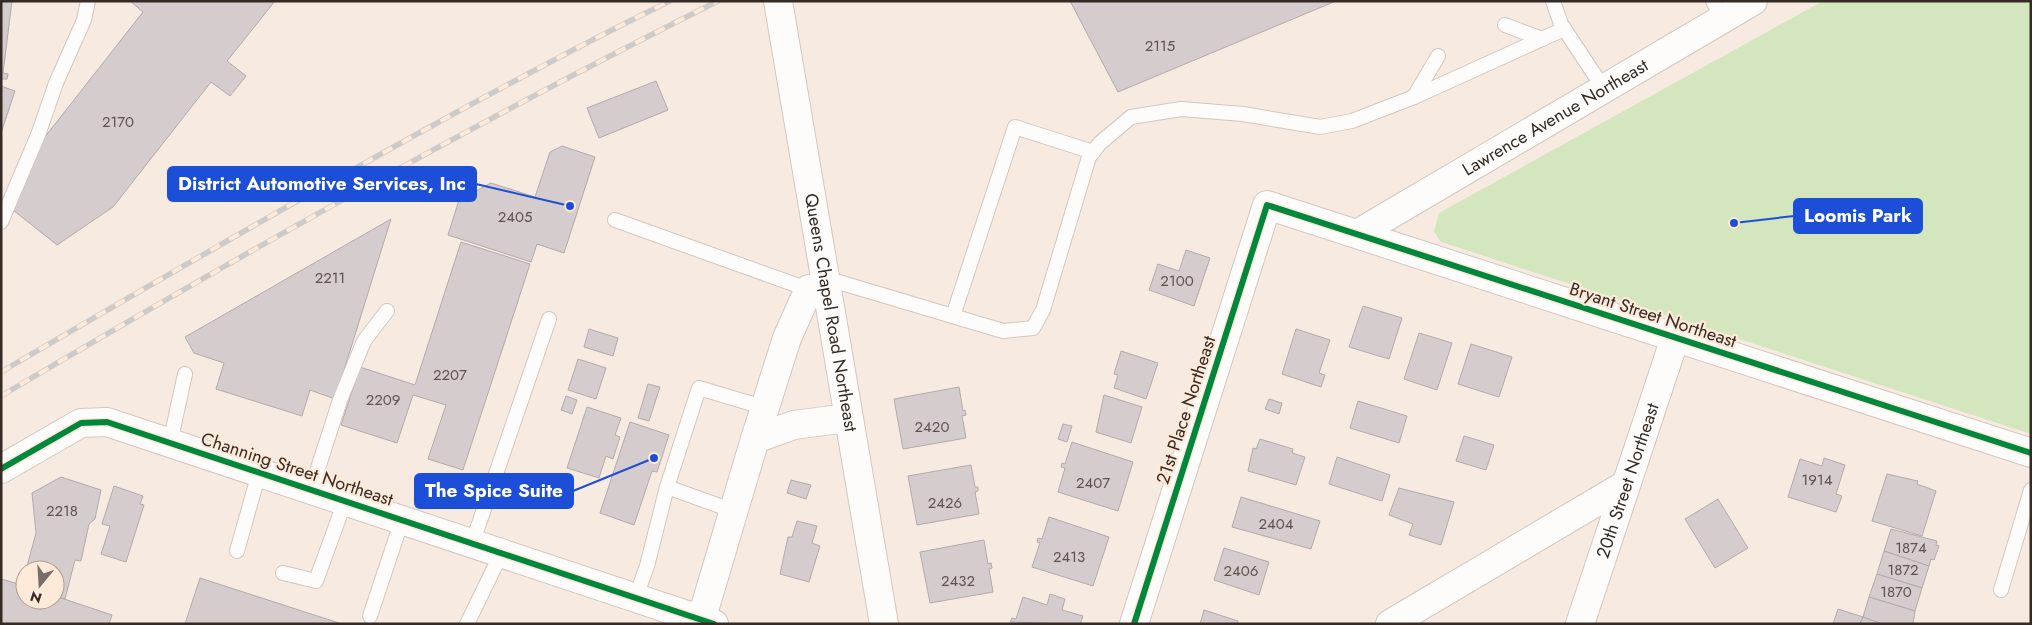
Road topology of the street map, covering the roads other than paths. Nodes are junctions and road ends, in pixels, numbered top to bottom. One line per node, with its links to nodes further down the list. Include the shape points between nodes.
1 (88, 1): 15 (lane, via 84,20)
2 (778, 1): 17 (street, Queens Chapel Road Northeast)
3 (1553, 1): 7 (lane)
4 (1753, 1): 5 (street, Lawrence Avenue Northeast)
5 (1718, 10): 10 (street, Lawrence Avenue Northeast)
6 (1505, 25): 8 (lane)
7 (1564, 29): 8 (lane); 10 (lane)
8 (1542, 39): 11 (lane)
9 (1438, 56): 11 (lane)
10 (1604, 89): 16 (street, Lawrence Avenue Northeast)
11 (1414, 97): 12 (lane, via 1352,121 1320,126 1182,109 1131,117)
12 (1093, 152): 19 (lane, via 1043,310 1033,328 1003,331); 19 (lane, via 1015,127)
13 (1267, 205): 16 (street, Bryant Street Northeast); 47 (street, 21st Place Northeast)
14 (615, 220): 17 (lane)
15 (1, 222)
16 (1357, 234): 21 (street, Bryant Street Northeast)
17 (820, 288): 19 (lane); 23 (street, via 787,338); 24 (street, Queens Chapel Road Northeast)
18 (388, 312): 32 (lane, via 364,341)
19 (953, 316)
20 (549, 319): 37 (lane)
21 (1675, 338): 27 (street, Bryant Street Northeast); 30 (street, 20th Street Northeast)
22 (185, 374): 26 (lane)
23 (766, 408): 25 (street); 31 (lane, via 699,388)
24 (847, 418): 25 (street, via 794,425); 46 (street, Queens Chapel Road Northeast)
25 (755, 439): 35 (street)
26 (170, 443): 28 (street, Channing Street Northeast, via 107,422 81,423); 29 (street, Channing Street Northeast)
27 (2031, 453)
28 (1, 469)
29 (259, 473): 32 (street, Channing Street Northeast); 38 (lane)
30 (1626, 485): 48 (street); 49 (street, 20th Street Northeast)
31 (666, 487): 35 (lane); 42 (lane, via 647,566)
32 (310, 490): 34 (street, Channing Street Northeast)
33 (2031, 490): 41 (lane)
34 (345, 501): 36 (street, Channing Street Northeast); 40 (lane, via 316,581)
35 (734, 511): 44 (street)
36 (402, 520): 37 (street, Channing Street Northeast); 43 (lane)
37 (472, 544): 39 (street, Channing Street Northeast)
38 (237, 551)
39 (501, 554): 42 (street, Channing Street Northeast); 45 (lane)
40 (284, 573)
41 (2000, 590)
42 (635, 599): 44 (street, Channing Street Northeast)
43 (370, 616)
44 (705, 623)
45 (467, 624)
46 (884, 624)
47 (1134, 624)
48 (1390, 624)
49 (1580, 624)

